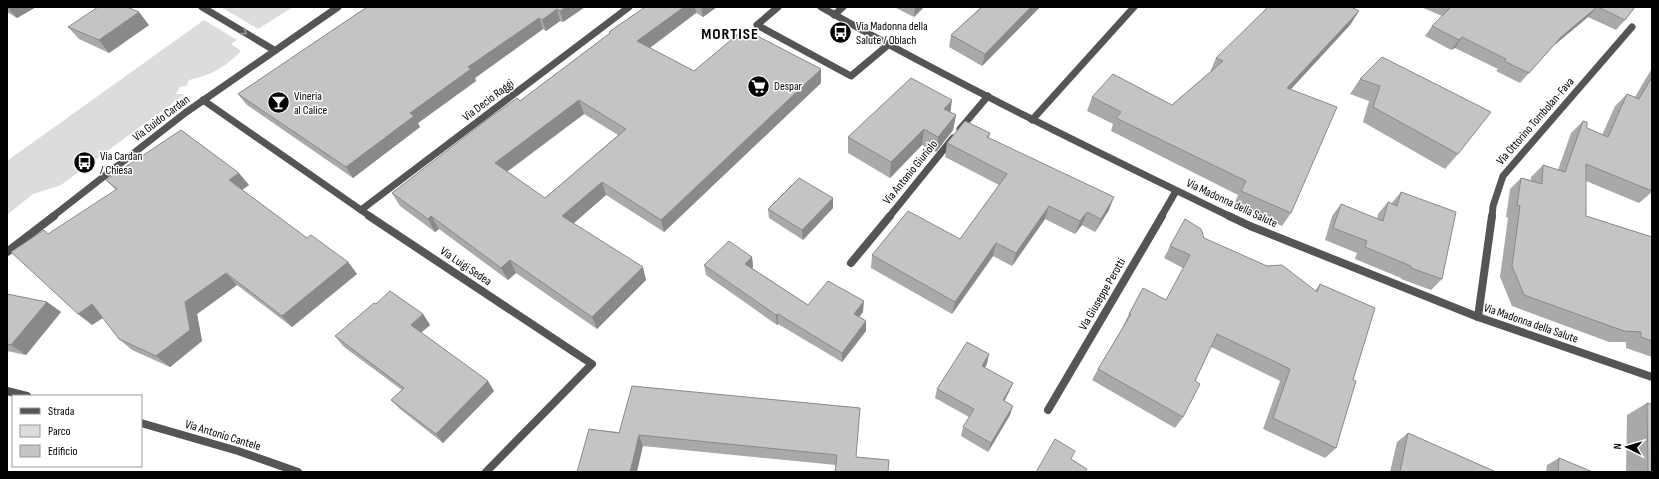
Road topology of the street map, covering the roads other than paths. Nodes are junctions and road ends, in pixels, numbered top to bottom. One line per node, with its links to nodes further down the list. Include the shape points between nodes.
1 (202, 7): 11 (street, one-way to 11)
2 (338, 7): 11 (street, Via Guido Cardan)
3 (629, 7): 16 (street, Via Decio Raggi)
4 (778, 7): 10 (street, via 757,25 851,76)
5 (821, 7): 8 (street, Via Madonna della Salute)
6 (843, 7): 8 (street)
7 (1134, 7): 14 (street)
8 (834, 15): 10 (street, Via Madonna della Salute)
9 (1632, 27): 19 (street, Via Ottorino Tombolan-Fava, via 1503,176 1493,206)
10 (888, 45): 12 (street, Via Madonna della Salute)
11 (274, 50): 13 (street, Via Guido Cardan)
12 (988, 96): 14 (street, Via Madonna della Salute); 18 (street, Via Antonio Giuriolo)
13 (204, 100): 16 (street, Via Luigi Sedea); 17 (street, Via Guido Cardan)
14 (1032, 120): 15 (street, Via Madonna della Salute)
15 (1176, 191): 19 (street, Via Madonna della Salute, via 1319,255); 23 (street, Via Giuseppe Perotti)
16 (361, 210): 26 (street, Via Luigi Sedea, via 592,364)
17 (7, 252)
18 (850, 262)
19 (1478, 317): 20 (street, Via Madonna della Salute)
20 (1652, 377)
21 (7, 391): 22 (street)
22 (23, 395)
23 (1048, 410)
24 (142, 423): 25 (street, Via Antonio Cantele, via 238,451)
25 (298, 472)
26 (486, 472)

